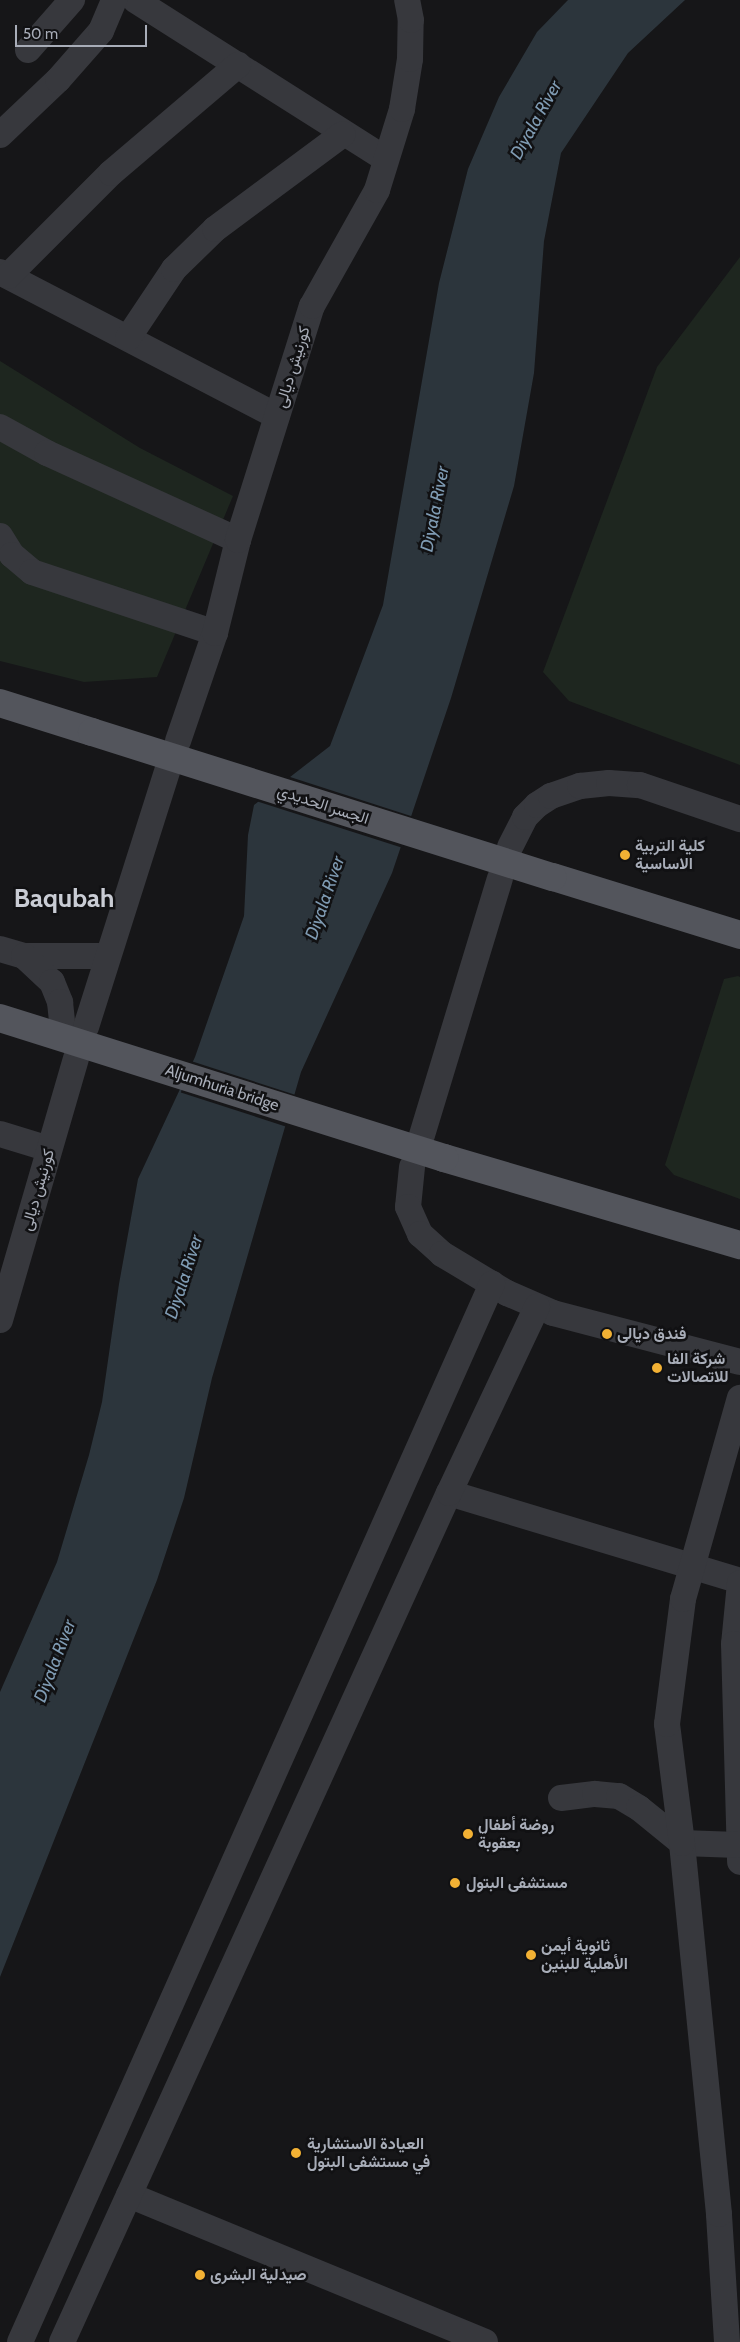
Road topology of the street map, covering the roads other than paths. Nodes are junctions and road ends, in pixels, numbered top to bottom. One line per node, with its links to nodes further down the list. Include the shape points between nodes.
1 (72, 0): 5 (street)
2 (114, 0): 8 (street, via 100,31 58,80)
3 (135, 0): 6 (street)
4 (407, 0): 9 (street, كورنيش ديالى, via 410,59 402,109)
5 (28, 50)
6 (238, 65): 7 (street); 10 (street, via 111,173)
7 (343, 134): 9 (street); 11 (street, via 215,229 174,269)
8 (0, 135)
9 (386, 159): 12 (street, كورنيش ديالى, via 377,190 312,306)
10 (4, 274): 11 (street)
11 (128, 338): 12 (street)
12 (277, 416): 15 (street, كورنيش ديالى)
13 (0, 427): 15 (street, via 47,453)
14 (0, 536): 16 (street, via 12,555 32,572)
15 (238, 540): 16 (street, كورنيش ديالى)
16 (214, 633): 18 (street, كورنيش ديالى)
17 (0, 702): 23 (main road, الجسر الحديدي, bridge)
18 (178, 741)
19 (168, 772): 25 (street)
20 (740, 819): 21 (street, via 640,785 580,786 551,796 537,805 525,817)
21 (510, 847)
22 (500, 879): 29 (street)
23 (740, 935)
24 (12, 952): 25 (street); 25 (street, via 52,982 74,1023)
25 (106, 956)
26 (0, 1018): 32 (main road, Aljumhuria bridge, bridge, via 444,1158)
27 (71, 1058): 30 (street, كورنيش ديالى, via 70,1084)
28 (0, 1134): 30 (street)
29 (422, 1135)
30 (50, 1149): 35 (street, كورنيش ديالى)
31 (412, 1166): 33 (street, via 408,1207 420,1234 436,1249)
32 (740, 1245)
33 (492, 1284): 34 (street); 46 (street)
34 (537, 1307): 36 (street); 38 (street)
35 (0, 1320)
36 (740, 1362)
37 (740, 1398): 39 (street)
38 (449, 1493): 39 (street); 44 (street)
39 (692, 1566): 40 (street); 42 (street, via 680,1616 667,1724)
40 (740, 1582): 43 (street, via 734,1644)
41 (561, 1798): 42 (street, via 595,1794 619,1796 640,1808)
42 (682, 1843): 43 (street); 45 (street)
43 (739, 1853)
44 (129, 2195): 47 (street); 48 (street)
45 (730, 2218): 49 (street)
46 (20, 2342)
47 (62, 2342)
48 (485, 2342)
49 (727, 2342)

